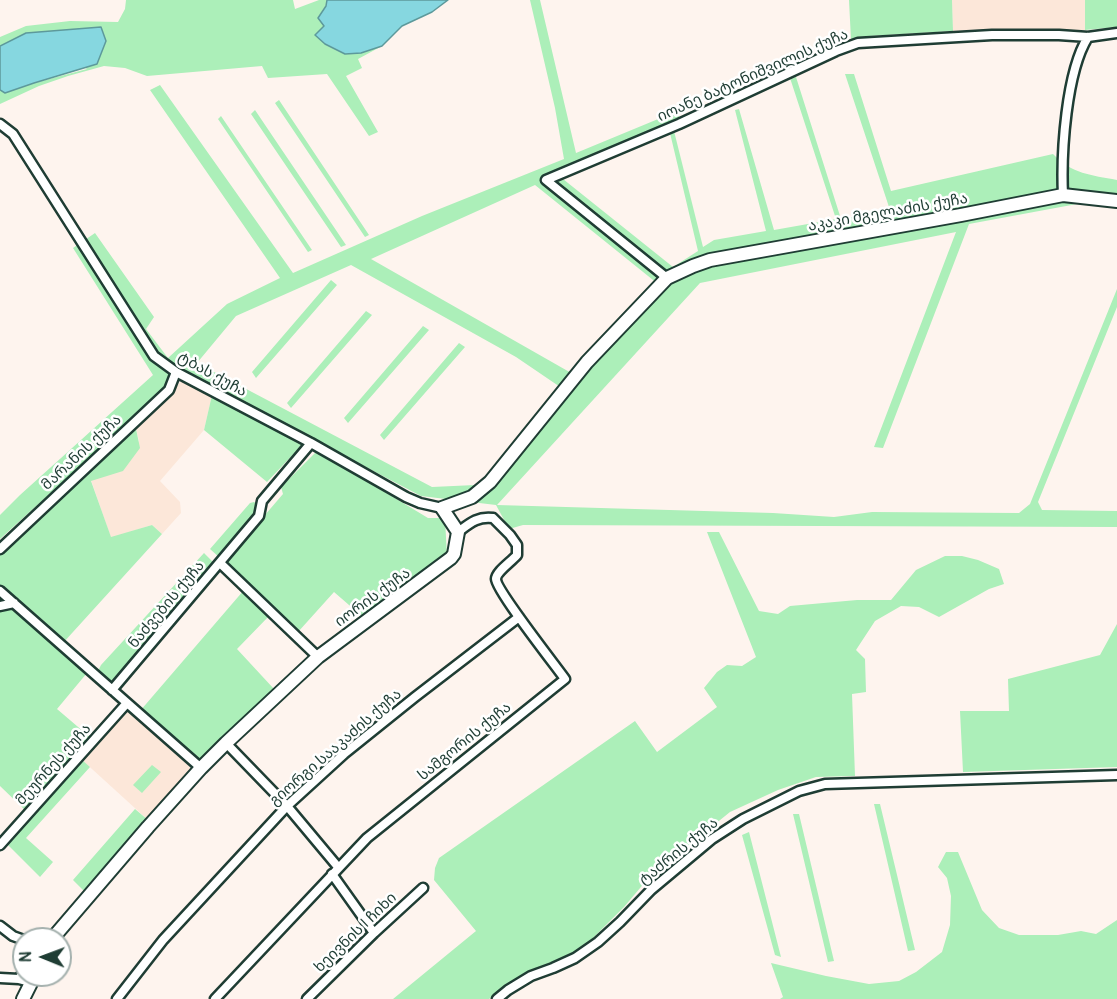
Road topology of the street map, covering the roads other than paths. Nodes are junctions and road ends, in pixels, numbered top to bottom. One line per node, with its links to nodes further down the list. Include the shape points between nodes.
1 (1117, 33): 2 (street, იოანე ბატონიშვილის ქუჩა)
2 (1088, 37): 4 (street, via 1072,83 1066,120); 6 (street, იოანე ბატონიშვილის ქუჩა, via 992,35 858,43 546,180)
3 (0, 124): 7 (street, ტბას ქუჩა, via 13,134 154,356)
4 (1063, 195): 5 (street, აკაკი მგელაძის ქუჩა); 6 (street, აკაკი მგელაძის ქუჩა, via 710,260)
5 (1117, 201)
6 (667, 278): 9 (street, via 587,362 490,482 472,497)
7 (176, 372): 8 (street, ტბას ქუჩა); 11 (street, მარანის ქუჩა, via 169,390)
8 (310, 443): 9 (street, ტბას ქუჩა, via 406,497); 12 (street, ნაძვების ქუჩა, via 262,501 259,516)
9 (442, 508): 10 (street)
10 (458, 532): 16 (street, სამგორის ქუჩა, via 484,517 493,518 510,535 517,545 517,555 496,578); 17 (street, იორის ქუჩა, via 454,554 447,562)
11 (0, 549)
12 (220, 563): 17 (street); 18 (street, ნაძვების ქუჩა)
13 (0, 591): 14 (street)
14 (14, 603): 15 (street); 18 (street)
15 (0, 606)
16 (519, 617): 23 (street, გიორგი სააკაძის ქუჩა, via 344,754); 25 (street, სამგორის ქუჩა, via 565,679 367,838)
17 (318, 657): 20 (street, იორის ქუჩა)
18 (112, 690): 19 (street)
19 (127, 704): 21 (street); 24 (street, მეურნეს ქუჩა)
20 (226, 743): 21 (street, იორის ქუჩა); 23 (street)
21 (201, 768): 29 (street, იორის ქუჩა)
22 (1117, 775): 35 (street, ტაძრის ქუჩა, via 825,784 799,791 712,839 575,958 531,976)
23 (287, 806): 25 (street); 32 (street, გიორგი სააკაძის ქუჩა, via 163,940)
24 (0, 844)
25 (338, 867): 26 (street, სამგორის ქუჩა)
26 (332, 874): 30 (street); 33 (street, სამგორის ქუჩა)
27 (423, 888): 30 (street, ხეივნის I ჩიხი)
28 (0, 926): 31 (street)
29 (62, 927)
30 (374, 933): 34 (street, ხეივნის I ჩიხი)
31 (12, 935)
32 (117, 999)
33 (215, 999)
34 (308, 999)
35 (497, 999)

